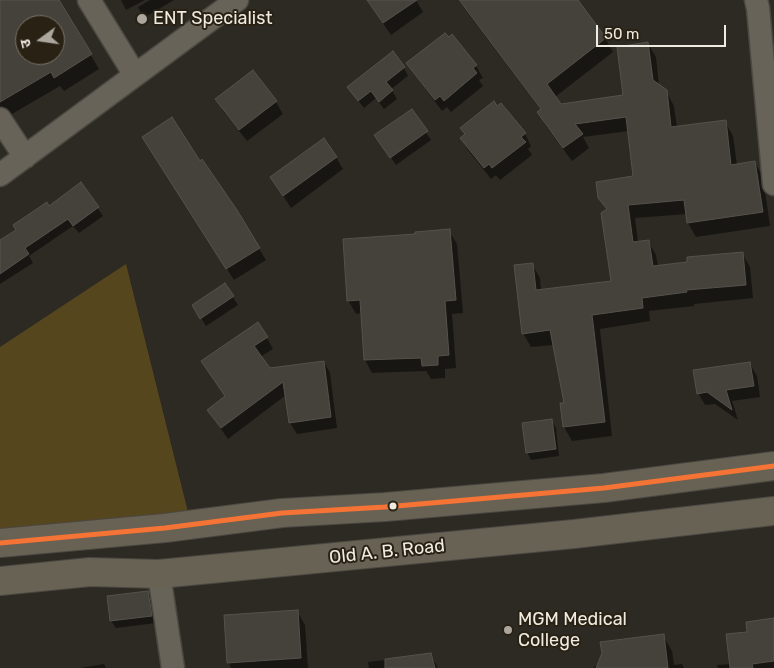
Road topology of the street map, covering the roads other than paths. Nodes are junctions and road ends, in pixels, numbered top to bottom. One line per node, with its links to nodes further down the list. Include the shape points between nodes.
1 (89, 0): 4 (street)
2 (237, 0): 4 (street)
3 (756, 0): 8 (street)
4 (135, 75): 6 (street)
5 (0, 119): 6 (street)
6 (25, 157): 7 (street)
7 (0, 175)
8 (774, 184)
9 (774, 466): 11 (main road, via 604,488 282,513 165,528)
10 (774, 511): 12 (main road, Old A. B. Road)
11 (0, 543)
12 (159, 574): 13 (main road, Old A. B. Road, via 90,572); 14 (street)
13 (0, 581)
14 (173, 668)

